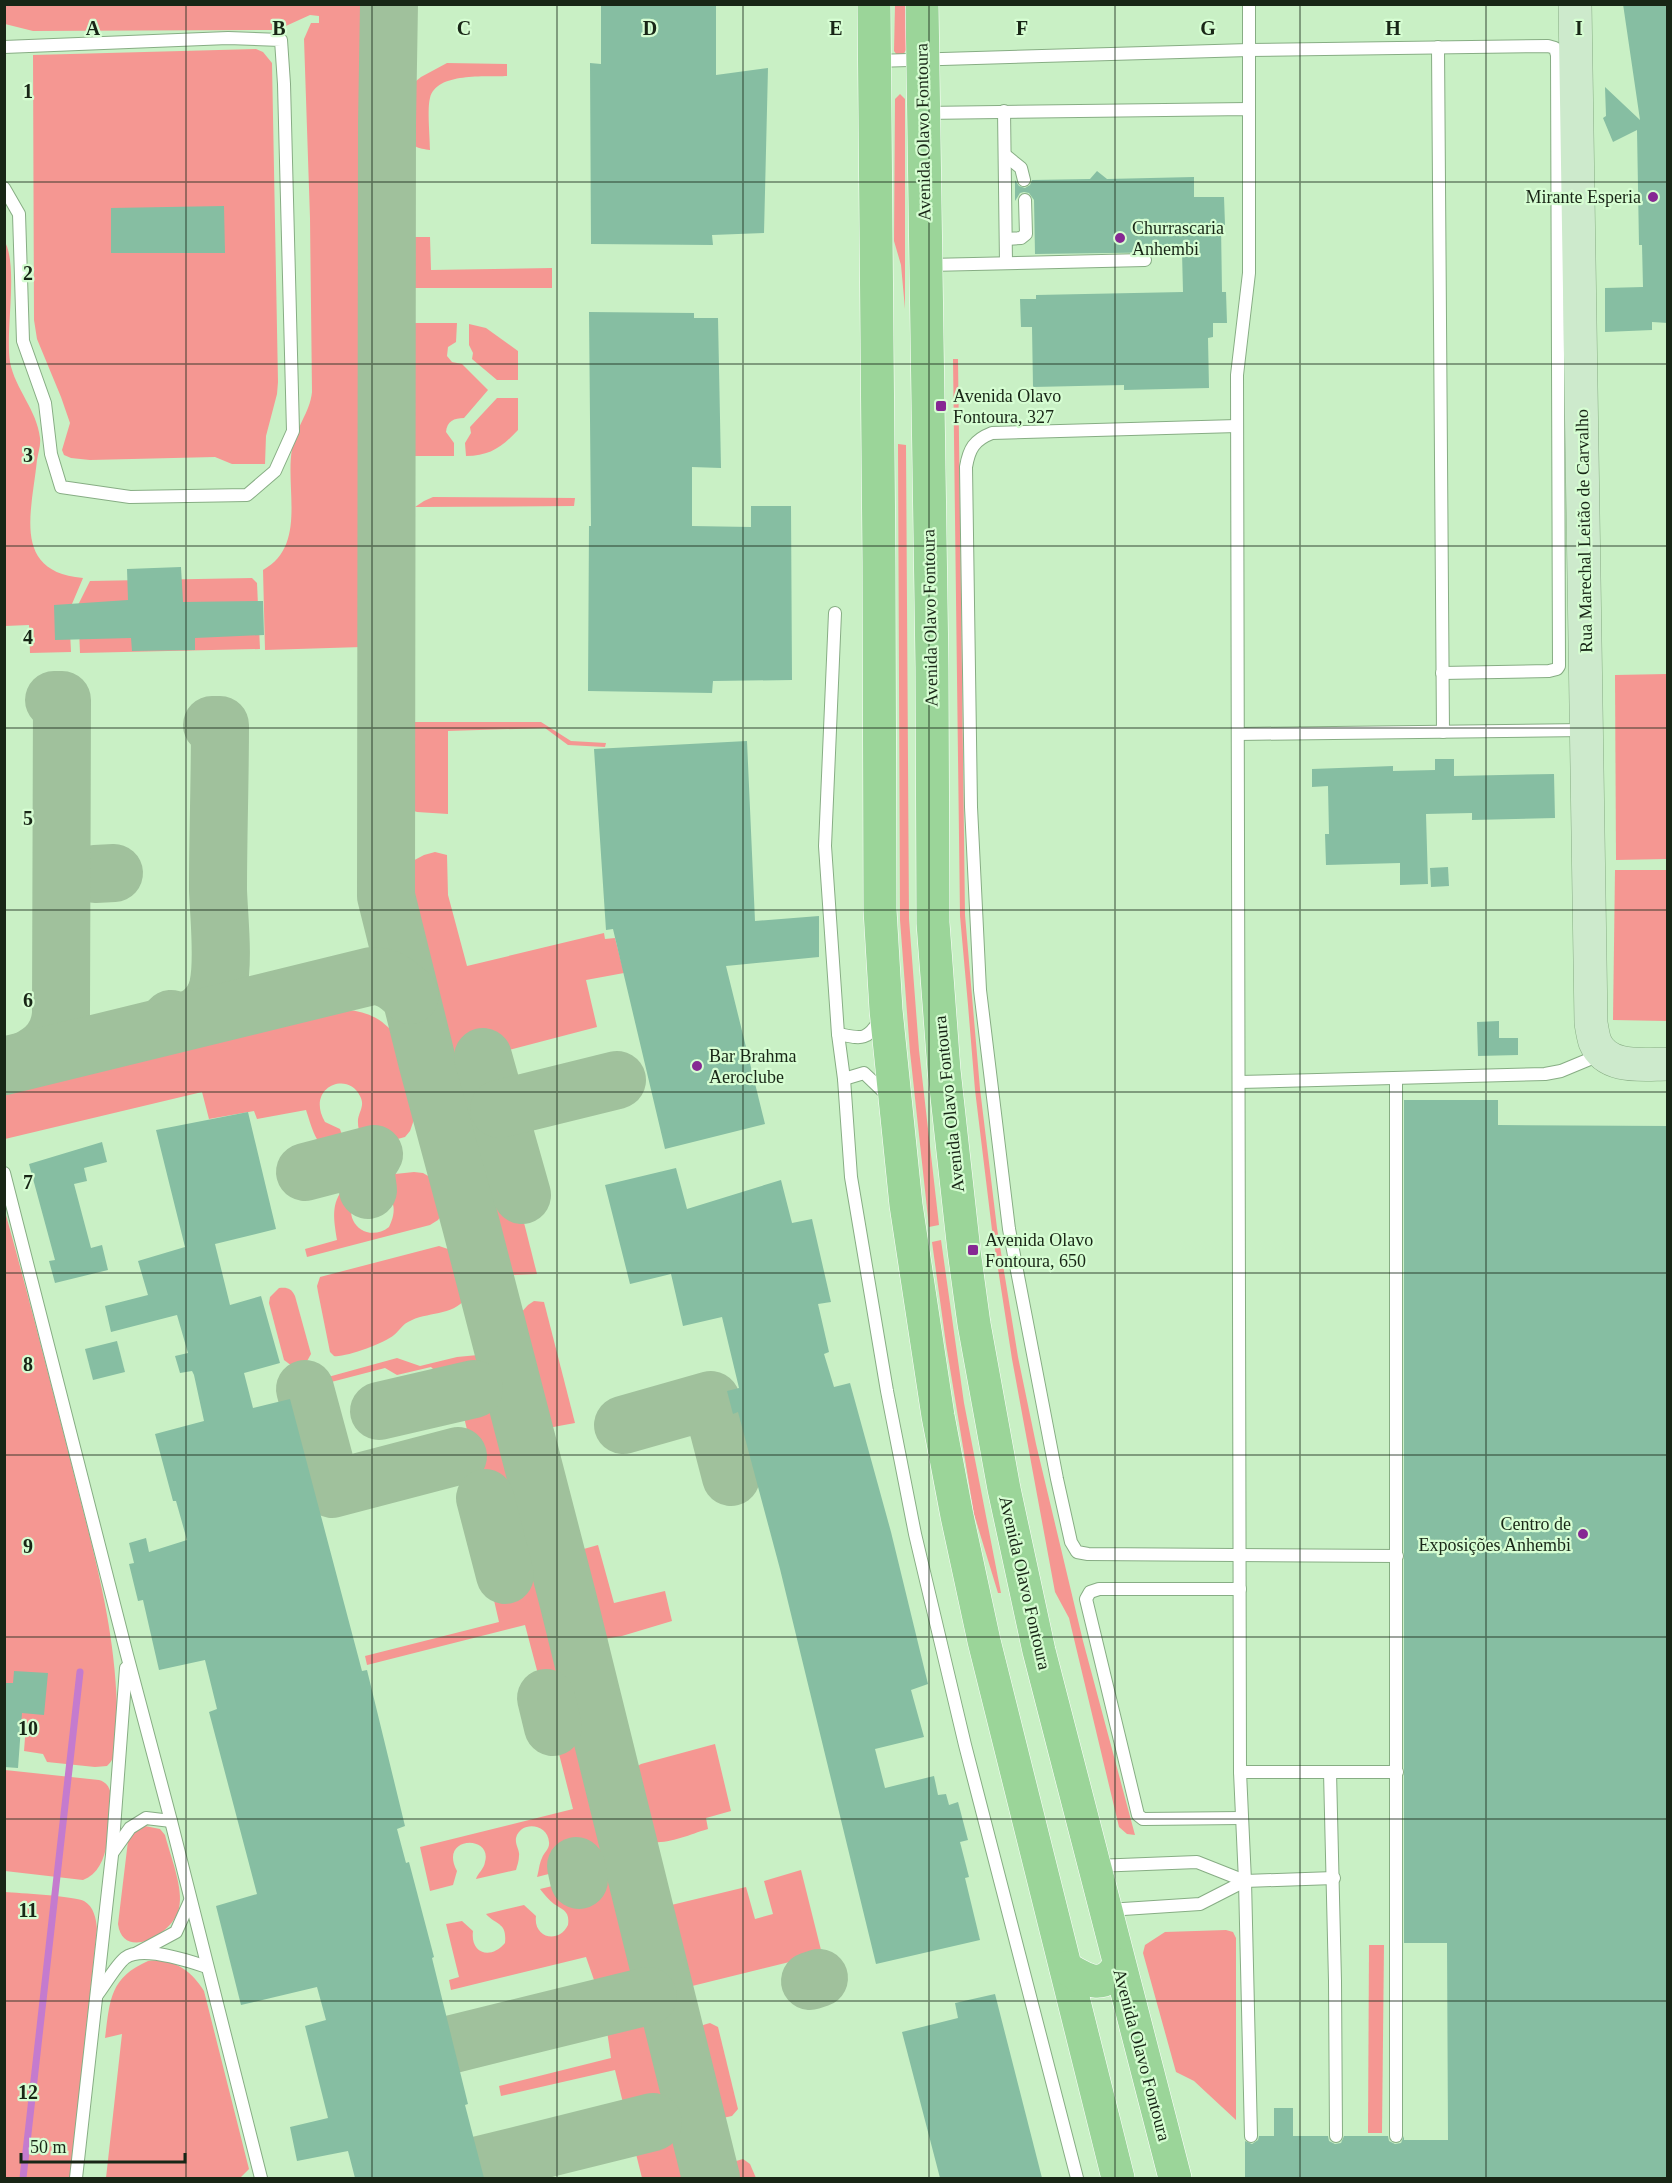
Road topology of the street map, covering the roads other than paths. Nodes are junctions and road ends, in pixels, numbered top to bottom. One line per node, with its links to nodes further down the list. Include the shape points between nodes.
1 (874, 4): 9 (main road)
2 (922, 4): 8 (main road, Avenida Olavo Fontoura)
3 (1249, 4): 7 (lane)
4 (1575, 4): 28 (street, Rua Marechal Leitão de Carvalho)
5 (4, 47): 15 (lane, via 228,38 281,40 293,431 275,471 247,495 130,497 61,487 51,454 45,403 23,341 19,214)
6 (1438, 47): 7 (lane); 27 (lane); 27 (lane, via 1551,46 1557,55 1558,107 1560,661 1557,669 1549,671)
7 (1249, 50): 8 (lane); 10 (lane)
8 (922, 59): 9 (lane); 12 (main road, Avenida Olavo Fontoura)
9 (873, 61): 21 (main road)
10 (1249, 109): 11 (lane); 25 (lane, via 1249,273 1238,360)
11 (1004, 111): 12 (lane); 13 (lane)
12 (923, 113): 20 (main road, Avenida Olavo Fontoura)
13 (1005, 155): 14 (lane, via 1022,168); 17 (lane)
14 (1024, 180)
15 (4, 188)
16 (1025, 200): 17 (lane, via 1026,234)
17 (1006, 239): 19 (lane)
18 (1145, 260): 19 (lane)
19 (1006, 263): 20 (lane)
20 (924, 264): 22 (main road, Avenida Olavo Fontoura)
21 (876, 302): 22 (main road, via 898,316); 23 (main road)
22 (925, 308): 24 (main road, Avenida Olavo Fontoura)
23 (877, 368): 24 (main road, via 898,359 916,363); 31 (main road, via 880,910)
24 (927, 371): 50 (main road, Avenida Olavo Fontoura, via 933,923 964,1251 1004,1489 1039,1651)
25 (1238, 426): 30 (lane); 40 (lane, via 992,433 973,445 966,467 971,807 980,990 1009,1229 1071,1542 1081,1554)
26 (835, 613): 32 (lane, via 825,846)
27 (1442, 673): 29 (lane)
28 (1587, 730): 29 (lane); 33 (street, Rua Marechal Leitão de Carvalho, via 1591,1023 1595,1042)
29 (1443, 732): 30 (lane)
30 (1238, 734): 37 (lane)
31 (886, 1010): 32 (lane, via 871,1033 860,1038); 38 (main road)
32 (838, 1034): 36 (lane)
33 (1603, 1054): 34 (street, via 1615,1062); 35 (lane, via 1545,1074)
34 (1668, 1064)
35 (1396, 1078): 37 (lane); 41 (lane)
36 (844, 1079): 38 (lane, via 864,1073); 67 (lane, via 851,1177 915,1534 965,1746)
37 (1239, 1082): 40 (lane)
38 (896, 1108): 58 (main road, via 918,1287 957,1516 984,1641)
39 (4, 1173): 43 (lane)
40 (1240, 1554): 41 (lane); 42 (lane)
41 (1397, 1556): 46 (lane)
42 (1240, 1588): 44 (lane); 47 (lane, via 1099,1589 1090,1592 1086,1599 1138,1815 1143,1820)
43 (127, 1655): 48 (lane); 49 (lane)
44 (1240, 1772): 45 (lane); 47 (lane)
45 (1330, 1772): 46 (lane); 51 (lane)
46 (1397, 1772): 64 (lane)
47 (1242, 1818): 52 (lane)
48 (171, 1821): 49 (lane, via 146,1818 130,1828); 53 (lane)
49 (112, 1855): 59 (lane)
50 (1094, 1866): 52 (lane, via 1197,1862); 54 (main road, Avenida Olavo Fontoura)
51 (1334, 1878): 52 (lane); 63 (lane)
52 (1245, 1881): 54 (lane, via 1200,1904); 62 (lane)
53 (190, 1901): 55 (lane, via 176,1932); 57 (lane)
54 (1105, 1911): 56 (main road, Avenida Olavo Fontoura)
55 (136, 1954): 57 (lane, via 171,1956); 59 (lane, via 125,1958)
56 (1119, 1965): 58 (main road, via 1102,1981 1092,1981); 61 (main road, Avenida Olavo Fontoura)
57 (207, 1967): 66 (lane)
58 (1066, 1968): 60 (main road)
59 (96, 1996): 65 (lane)
60 (1086, 2049): 61 (main road, via 1094,2039 1117,2033); 68 (main road)
61 (1142, 2053): 69 (main road, Avenida Olavo Fontoura)
62 (1251, 2136)
63 (1336, 2136)
64 (1396, 2136)
65 (76, 2178)
66 (261, 2178)
67 (1077, 2178)
68 (1118, 2178)
69 (1175, 2178)

